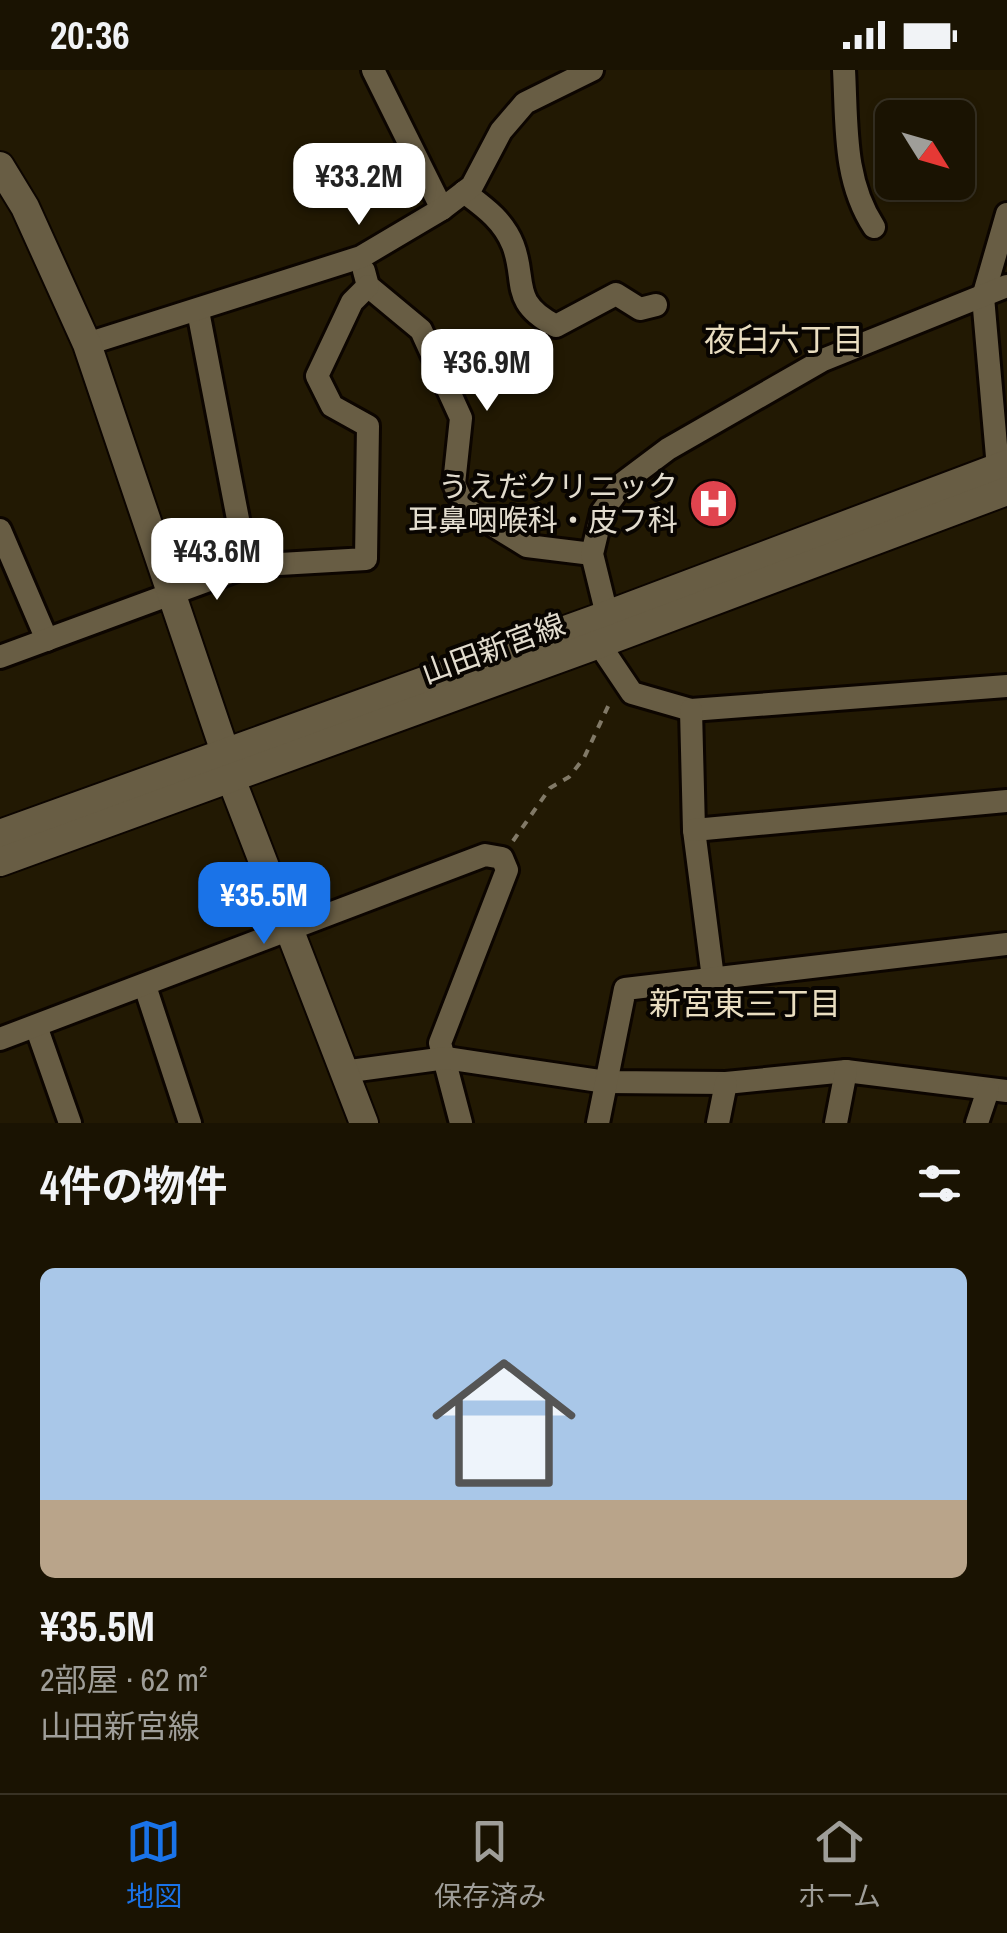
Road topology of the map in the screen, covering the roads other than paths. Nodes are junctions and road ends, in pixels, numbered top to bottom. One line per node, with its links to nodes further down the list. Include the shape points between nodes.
1 (374, 70): 7 (street)
2 (592, 70): 5 (street, via 525,103)
3 (844, 70): 9 (street, via 850,172)
4 (0, 166): 6 (main road)
5 (464, 192): 7 (street); 14 (street, via 496,216 514,246 519,289 539,317 556,326 616,294 640,310)
6 (13, 205): 16 (main road)
7 (442, 209): 10 (street)
8 (1007, 214): 13 (street)
9 (874, 227)
10 (361, 258): 11 (street); 15 (street)
11 (368, 286): 19 (street, via 420,330 461,418 454,484 465,508 527,546); 20 (street, via 352,302 317,376 332,406 368,426 366,560)
12 (1007, 286): 13 (street)
13 (983, 297): 17 (street); 19 (street, via 823,360 668,449 624,482 602,512)
14 (656, 304)
15 (198, 310): 16 (street); 20 (street)
16 (86, 344): 21 (main road)
17 (1004, 484): 22 (main road, 山田新宮線); 24 (main road, 山田新宮線)
18 (0, 530): 23 (street)
19 (592, 554): 22 (street)
20 (246, 566): 21 (street)
21 (169, 593): 23 (street); 28 (main road)
22 (607, 615): 28 (main road, 山田新宮線)
23 (48, 640): 25 (street)
24 (599, 644): 27 (street, via 632,693); 28 (main road, 山田新宮線)
25 (0, 657)
26 (1007, 686): 27 (street)
27 (692, 710): 30 (street)
28 (228, 764): 31 (main road, 山田新宮線); 32 (main road, 山田新宮線); 33 (main road)
29 (1007, 800): 30 (street)
30 (694, 830): 35 (street)
31 (0, 834)
32 (0, 862)
33 (288, 929): 36 (street); 39 (street, via 485,854 502,858 507,870 440,1042); 41 (main road)
34 (1007, 944): 35 (street)
35 (713, 978): 42 (street, via 625,989)
36 (145, 986): 37 (street); 46 (street)
37 (36, 1026): 38 (street); 45 (street)
38 (0, 1040)
39 (446, 1058): 41 (street); 42 (street); 48 (street)
40 (846, 1071): 43 (street); 44 (street); 51 (street)
41 (342, 1072): 47 (main road)
42 (606, 1082): 43 (street); 49 (street)
43 (726, 1083): 50 (street)
44 (998, 1090): 52 (street)
45 (70, 1123)
46 (190, 1123)
47 (364, 1123)
48 (462, 1123)
49 (598, 1123)
50 (718, 1123)
51 (836, 1123)
52 (978, 1123)

